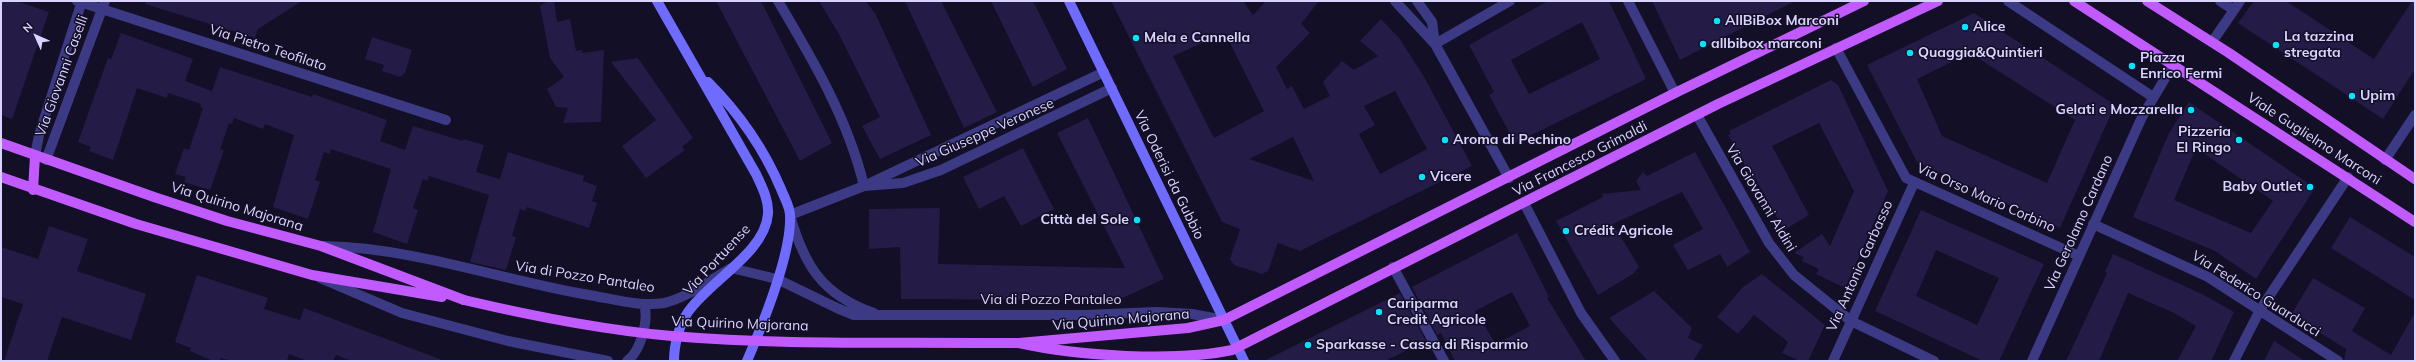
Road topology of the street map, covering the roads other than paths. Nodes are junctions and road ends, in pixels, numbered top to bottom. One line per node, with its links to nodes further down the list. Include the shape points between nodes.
1 (658, 1): 23 (main road, Via Portuense)
2 (778, 1): 39 (street, via 809,52 841,115)
3 (1069, 1): 22 (main road, Via Oderisi da Gubbio)
4 (1395, 1): 18 (street)
5 (1417, 1): 18 (street, via 1432,22)
6 (1510, 1): 18 (street)
7 (1628, 1): 25 (street)
8 (1864, 1): 25 (main road, Via Francesco Grimaldi)
9 (1938, 1): 20 (main road, Via Francesco Grimaldi)
10 (2008, 1): 26 (street)
11 (2074, 1): 21 (main road)
12 (2147, 1): 19 (main road)
13 (2220, 1): 17 (street)
14 (2240, 1): 17 (street)
15 (80, 2): 16 (street, Via Pietro Teofilato); 31 (street, Via Giovanni Caselli, via 39,135)
16 (103, 5): 29 (street, Via Pietro Teofilato); 32 (street, Via Giovanni Caselli)
17 (2234, 10): 19 (street)
18 (1435, 44): 36 (street)
19 (2216, 45): 33 (main road, Viale Guglielmo Marconi)
20 (1836, 48): 27 (main road, Via Francesco Grimaldi); 38 (street, Via Orso Mario Corbino, via 1903,175)
21 (2173, 65): 26 (street); 35 (main road, Viale Guglielmo Marconi)
22 (1104, 72): 24 (main road, Via Oderisi da Gubbio); 39 (street, Via Giuseppe Veronese)
23 (700, 73): 42 (main road, Via Portuense, via 728,102 761,149 778,181); 48 (main road, Via Portuense, via 756,174 768,205 767,219 760,237)
24 (1112, 88): 39 (street, Via Giuseppe Veronese, via 941,170 902,183); 55 (main road, Via Oderisi da Gubbio)
25 (1675, 93): 36 (main road, Via Francesco Grimaldi)
26 (2153, 97): 44 (street, Via Gerolamo Cardano)
27 (1697, 115): 41 (main road, Via Francesco Grimaldi); 56 (street, Via Giovanni Aldini, via 1781,260 1810,290)
28 (2415, 115): 33 (street)
29 (446, 120)
30 (1, 143): 31 (main road, Via Quirino Majorana)
31 (35, 156): 32 (main road, Via Quirino Majorana); 40 (main road)
32 (46, 160): 45 (main road, Via Quirino Majorana, via 227,221)
33 (2386, 160): 37 (main road, Viale Guglielmo Marconi)
34 (1, 177): 40 (main road, Via Quirino Majorana)
35 (2348, 177): 43 (main road, Viale Guglielmo Marconi); 53 (street)
36 (1509, 178): 55 (main road, Via Francesco Grimaldi)
37 (2415, 179)
38 (1914, 183): 46 (street, Via Orso Mario Corbino); 56 (street, Via Antonio Garbasso)
39 (864, 186): 42 (street, Via Giuseppe Veronese)
40 (33, 190): 49 (main road, Via Quirino Majorana, via 136,224)
41 (1524, 203): 47 (main road, Via Francesco Grimaldi); 65 (street, via 1581,313)
42 (790, 214): 50 (main road, Via Portuense, via 788,239); 54 (street, Via di Pozzo Pantaleo, via 801,250 819,278 843,299)
43 (2415, 222)
44 (2093, 224): 46 (street, Via Gerolamo Cardano); 53 (street, Via Federico Guarducci, via 2199,272)
45 (321, 246): 51 (main road, Via Quirino Majorana); 52 (street, Via di Pozzo Pantaleo, via 398,253 533,284)
46 (2079, 256): 68 (street, Via Gerolamo Cardano)
47 (1393, 267): 58 (main road, Via Francesco Grimaldi); 64 (street)
48 (731, 268): 50 (street, Via di Pozzo Pantaleo); 52 (street, Via di Pozzo Pantaleo, via 676,299 664,303); 61 (main road, Via Portuense, via 688,312 677,339)
49 (312, 275): 51 (main road, Via Quirino Majorana); 59 (street, Via Quirino Majorana, via 402,313 508,341)
50 (777, 279): 54 (street, Via di Pozzo Pantaleo, via 846,312 861,315); 62 (main road, Via Portuense)
51 (464, 300): 57 (main road, Via Quirino Majorana, bridge, via 558,321 673,336)
52 (644, 304): 60 (street, via 646,316 638,344 634,355)
53 (2260, 310): 69 (street); 70 (street, Via Federico Guarducci)
54 (878, 314): 55 (street, Via di Pozzo Pantaleo, via 1090,315 1157,312 1192,314)
55 (1224, 320): 57 (main road, Via Quirino Majorana, via 1188,328); 58 (main road, Via Oderisi da Gubbio)
56 (1851, 321): 66 (street, Via Antonio Garbasso); 67 (street, Via Giovanni Aldini)
57 (1019, 343): 58 (main road, Via Quirino Majorana, via 1063,353 1140,359 1206,357)
58 (1237, 347): 63 (main road, Via Oderisi da Gubbio)
59 (608, 361)
60 (627, 361)
61 (674, 361)
62 (747, 361)
63 (1244, 361)
64 (1444, 361)
65 (1615, 361)
66 (1833, 361)
67 (1934, 361)
68 (2032, 361)
69 (2234, 361)
70 (2338, 361)

